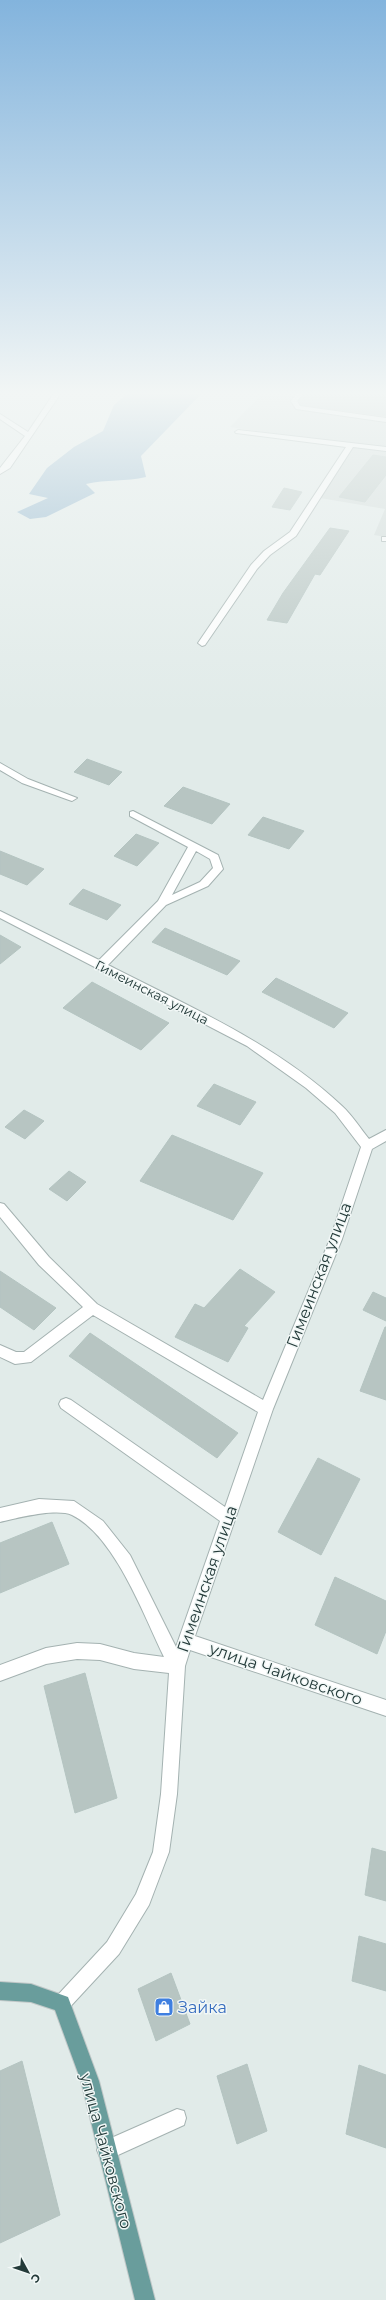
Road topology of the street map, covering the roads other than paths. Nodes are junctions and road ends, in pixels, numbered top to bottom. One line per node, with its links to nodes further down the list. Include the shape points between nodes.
1 (315, 500): 2 (street, via 293,534 267,553 254,567)
2 (202, 643)
3 (0, 766): 4 (street, via 25,781)
4 (72, 798)
5 (133, 814): 6 (street)
6 (193, 847): 7 (street); 7 (street, via 214,857 218,869 204,884)
7 (162, 903): 9 (street)
8 (0, 914): 9 (street, Гимеинская улица)
9 (101, 965): 11 (street, Гимеинская улица, via 250,1043 310,1085 339,1110)
10 (386, 1135): 11 (street)
11 (367, 1146): 16 (street, Гимеинская улица, via 336,1239)
12 (0, 1208): 13 (street, via 50,1266)
13 (92, 1308): 14 (street, via 26,1358 15,1358); 16 (street)
14 (0, 1351)
15 (66, 1404): 18 (street)
16 (266, 1409): 18 (street, Гимеинская улица)
17 (0, 1515): 20 (street, via 39,1506 74,1508 98,1526 125,1560)
18 (228, 1518): 19 (street, Гимеинская улица)
19 (185, 1640): 20 (street, Гимеинская улица); 22 (street, улица Чайковского)
20 (176, 1666): 21 (street, via 134,1661 100,1652 77,1651 46,1656); 24 (street, Гимеинская улица, via 169,1794 160,1852 143,1899 113,1948)
21 (0, 1672)
22 (386, 1708)
23 (0, 1991): 24 (main road, via 31,1993)
24 (62, 2003): 26 (main road, улица Чайковского, via 90,2080)
25 (177, 2118): 26 (street)
26 (107, 2150): 27 (main road, улица Чайковского)
27 (145, 2300)

